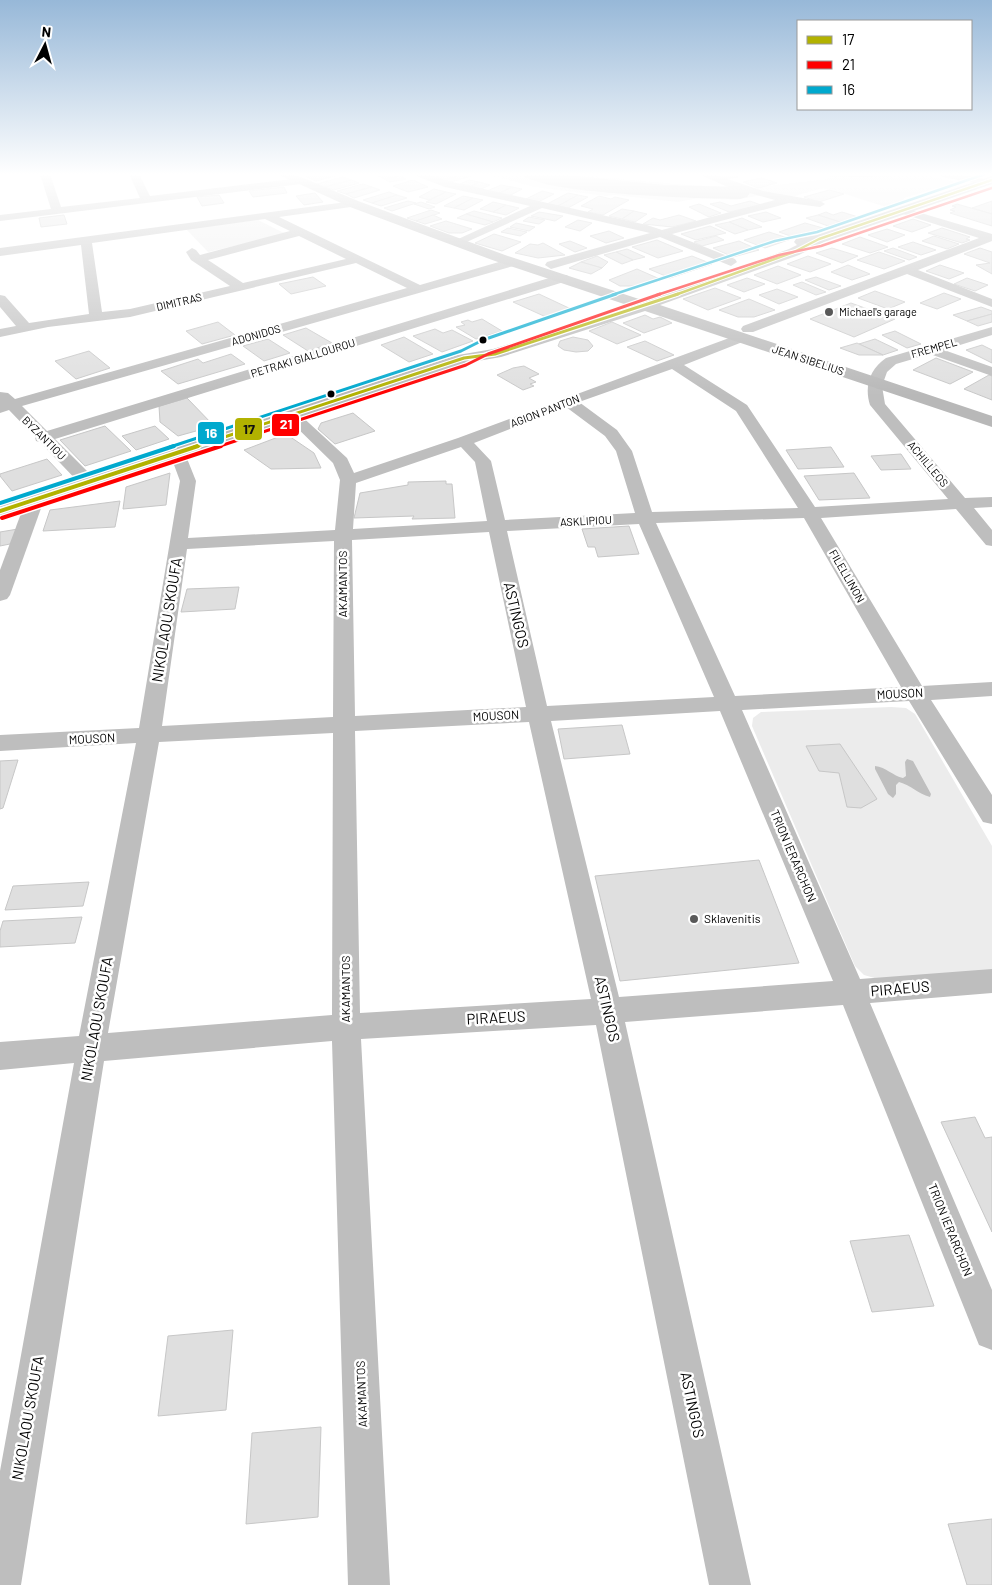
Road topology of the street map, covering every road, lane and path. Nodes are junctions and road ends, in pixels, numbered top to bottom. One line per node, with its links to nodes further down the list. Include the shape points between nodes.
1 (32, 248): 12 (street)
2 (87, 248): 27 (street)
3 (190, 248): 14 (street)
4 (240, 248): 14 (street)
5 (332, 248): 15 (street)
6 (476, 248): 13 (main road)
7 (611, 248): 18 (street)
8 (698, 248): 17 (street)
9 (779, 248): 17 (main road)
10 (802, 248): 25 (main road)
11 (963, 248): 19 (street, AGION PANTON)
12 (0, 252)
13 (490, 253): 16 (main road); 18 (main road)
14 (198, 259): 21 (street)
15 (356, 260): 21 (street, DIMITRAS); 22 (street)
16 (513, 262): 20 (main road); 22 (street, ADONIDOS)
17 (731, 262): 25 (main road)
18 (551, 265): 25 (main road)
19 (907, 270): 26 (street); 32 (street, AGION PANTON)
20 (563, 278): 25 (main road); 28 (street, PETRAKI GIALLOUROU)
21 (242, 288): 27 (street, DIMITRAS)
22 (419, 289): 23 (street, ADONIDOS)
23 (392, 296): 28 (street); 40 (street, ADONIDOS)
24 (0, 299): 29 (street)
25 (640, 300): 32 (main road, JEAN SIBELIUS); 34 (main road, via 485,347); 34 (main road, via 495,354)
26 (992, 303)
27 (96, 318): 29 (street, DIMITRAS)
28 (433, 318): 44 (street, PETRAKI GIALLOUROU)
29 (25, 327): 31 (street, DIMITRAS)
30 (992, 331): 33 (street, FREMPEL)
31 (0, 333)
32 (744, 333): 35 (street, AGION PANTON); 37 (main road, JEAN SIBELIUS)
33 (930, 349): 36 (street); 37 (street, FREMPEL, via 891,361)
34 (464, 358): 42 (main road)
35 (673, 364): 39 (street, AGION PANTON); 53 (street, FILELLINON, via 742,408)
36 (992, 372)
37 (877, 377): 41 (main road, JEAN SIBELIUS); 43 (main road, JEAN SIBELIUS); 51 (street, ACHILLEOS, via 874,391 878,404)
38 (0, 392): 40 (street, BYZANTIOU)
39 (568, 401): 45 (street, AGION PANTON); 54 (street, TRION IERARCHON, via 611,432 624,451)
40 (6, 406): 44 (street, BYZANTIOU)
41 (992, 411)
42 (292, 415): 46 (main road); 47 (street, AKAMANTOS, via 342,461)
43 (992, 422)
44 (42, 438): 48 (street, BYZANTIOU)
45 (464, 441): 47 (street, AGION PANTON); 55 (street, ASTINGOS, via 483,461)
46 (178, 454): 48 (main road); 58 (street, NIKOLAOU SKOUFA, via 188,481)
47 (348, 480): 56 (street, AKAMANTOS)
48 (89, 483): 49 (main road)
49 (35, 500): 52 (main road); 59 (street)
50 (992, 502): 51 (street, ASKLIPIOU)
51 (960, 504): 53 (street, ASKLIPIOU); 57 (street, ACHILLEOS)
52 (0, 511)
53 (810, 513): 54 (street, ASKLIPIOU); 61 (street, FILELLINON)
54 (645, 518): 55 (street, ASKLIPIOU); 62 (street, TRION IERARCHON)
55 (496, 526): 56 (street, ASKLIPIOU); 63 (street, ASTINGOS)
56 (342, 536): 58 (street, ASKLIPIOU); 64 (street, AKAMANTOS)
57 (992, 541)
58 (179, 544): 65 (street, NIKOLAOU SKOUFA)
59 (0, 595)
60 (992, 689): 61 (street, MOUSON)
61 (916, 694): 62 (street, MOUSON); 67 (street, FILELLINON)
62 (728, 704): 63 (street, MOUSON); 69 (street, TRION IERARCHON)
63 (538, 714): 64 (street, MOUSON); 70 (street, ASTINGOS)
64 (344, 724): 65 (street, MOUSON); 71 (street, AKAMANTOS)
65 (149, 736): 66 (street, MOUSON); 72 (street, NIKOLAOU SKOUFA)
66 (0, 743)
67 (992, 815)
68 (992, 981): 69 (street, PIRAEUS)
69 (852, 993): 70 (street, PIRAEUS); 74 (street, TRION IERARCHON)
70 (608, 1011): 71 (street, PIRAEUS); 77 (street, ASTINGOS)
71 (346, 1027): 72 (street, PIRAEUS); 76 (street, AKAMANTOS)
72 (91, 1049): 73 (street, PIRAEUS); 75 (street, NIKOLAOU SKOUFA)
73 (0, 1056)
74 (992, 1332)
75 (0, 1585)
76 (369, 1585)
77 (730, 1585)

